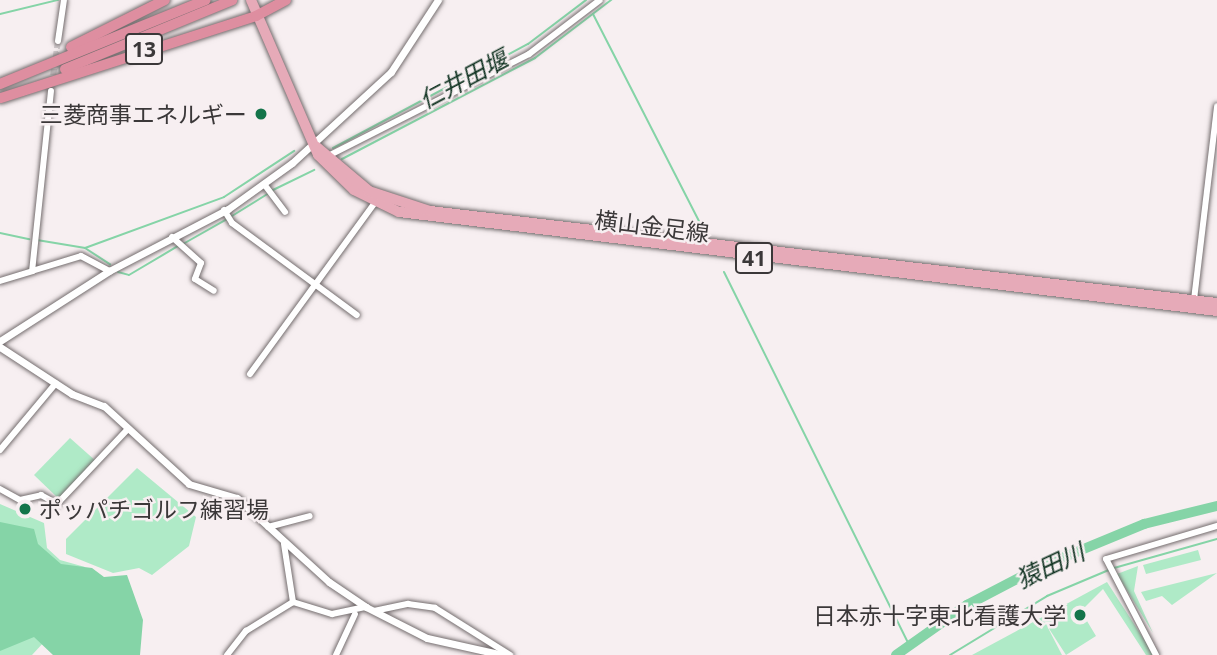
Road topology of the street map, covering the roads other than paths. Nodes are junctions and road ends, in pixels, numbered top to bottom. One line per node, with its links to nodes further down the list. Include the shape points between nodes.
1 (64, 0): 10 (street)
2 (165, 0): 11 (highway, 13)
3 (206, 0): 11 (highway, 13)
4 (251, 0): 9 (main road, 横山金足線 / 41)
5 (286, 0): 9 (highway, 13)
6 (438, 0): 15 (street, via 391,72)
7 (600, 0): 16 (street, via 529,54)
8 (230, 1): 13 (highway, 13)
9 (256, 16): 13 (highway, 13); 15 (main road, 横山金足線 / 41)
10 (58, 41)
11 (4, 81)
12 (51, 91): 22 (street)
13 (0, 98)
14 (1217, 106): 27 (street)
15 (316, 146): 16 (main road, 横山金足線 / 41); 17 (street); 18 (main road, 横山金足線 / 41, via 336,175)
16 (328, 156): 18 (main road, 横山金足線 / 41)
17 (267, 190): 19 (street); 20 (street)
18 (377, 199): 25 (street); 27 (main road, 横山金足線 / 41, via 430,211); 29 (main road, 横山金足線 / 41, via 452,222)
19 (285, 212)
20 (227, 215): 21 (street); 25 (street)
21 (175, 243): 23 (street); 26 (street, via 201,262 195,279)
22 (32, 271): 23 (street, via 81,256); 24 (street)
23 (109, 271): 31 (street)
24 (0, 281)
25 (315, 285): 30 (street); 33 (street)
26 (214, 291)
27 (1194, 300): 28 (main road, 横山金足線 / 41)
28 (1217, 303)
29 (1217, 311)
30 (357, 315)
31 (0, 341)
32 (0, 347): 34 (street)
33 (250, 374)
34 (56, 383): 35 (street, via 103,407); 36 (street)
35 (128, 429): 37 (street, via 57,504 41,495 20,500); 40 (street, via 189,484 237,498)
36 (0, 450)
37 (0, 489)
38 (310, 516): 40 (street)
39 (1217, 526): 50 (street, via 1116,552 1106,570)
40 (268, 527): 41 (street)
41 (284, 544): 42 (street); 43 (street)
42 (293, 602): 45 (street); 46 (street, via 246,631)
43 (366, 607): 44 (street); 45 (street)
44 (374, 611): 48 (street, via 427,638); 49 (street, via 408,604 435,608)
45 (355, 614): 47 (street)
46 (227, 655)
47 (336, 655)
48 (503, 655)
49 (510, 655)
50 (1156, 655)

